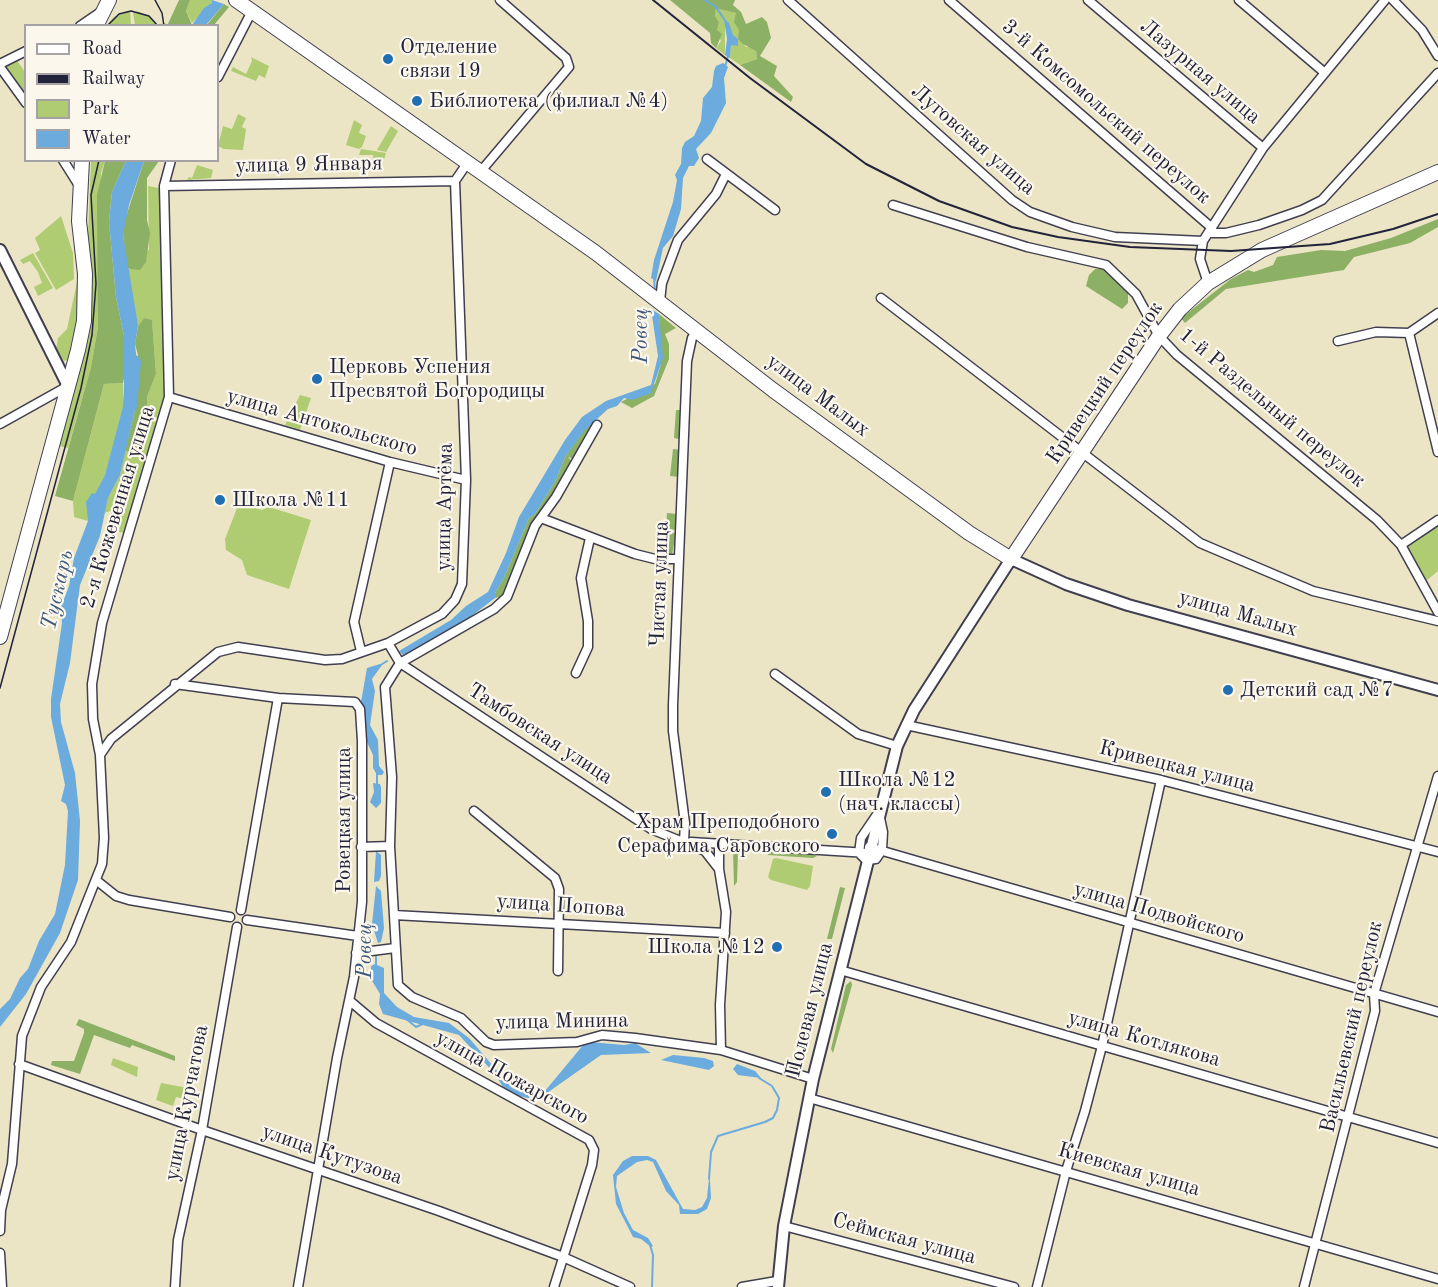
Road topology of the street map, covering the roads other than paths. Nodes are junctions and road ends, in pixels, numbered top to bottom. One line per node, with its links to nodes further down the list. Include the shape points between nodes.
1 (500, 0): 25 (street, via 566,58 569,67)
2 (788, 0): 33 (street, Луговская улица, via 1030,212 1115,237)
3 (949, 0): 33 (street, 3-й Комсомольский переулок)
4 (1088, 0): 19 (street, Лазурная улица)
5 (1239, 0): 16 (street)
6 (1385, 0): 16 (street)
7 (1393, 0): 13 (street, via 1422,30)
8 (108, 2): 10 (street); 11 (main road)
9 (246, 4): 17 (street); 24 (main road, улица Малых)
10 (84, 24)
11 (97, 24)
12 (24, 52): 14 (street)
13 (1438, 56)
14 (0, 66): 18 (street)
15 (1438, 72): 33 (street, Луговская улица, via 1322,200 1259,225)
16 (1325, 73): 19 (street)
17 (219, 74)
18 (24, 100)
19 (1263, 148): 33 (street)
20 (707, 159): 27 (street)
21 (64, 162): 30 (street)
22 (82, 162): 30 (main road)
23 (170, 162): 29 (street, 2-я Кожевенная улица)
24 (468, 162): 25 (main road, улица Малых); 28 (street)
25 (481, 171): 37 (main road, улица Малых)
26 (1438, 172): 35 (main road, Кривецкий переулок, via 1262,250)
27 (726, 174): 32 (street); 37 (street, via 716,194 678,240 662,283)
28 (454, 181): 29 (street, улица 9 Января); 50 (street, улица Артёма)
29 (164, 186): 44 (street, 2-я Кожевенная улица)
30 (80, 187): 43 (main road, via 86,302)
31 (893, 205): 41 (street, 1-й Раздельный переулок, via 1027,247 1106,265 1136,294)
32 (775, 210)
33 (1208, 234): 35 (street, via 1200,259)
34 (0, 250): 43 (street)
35 (1208, 283): 41 (main road, Кривецкий переулок)
36 (881, 298): 48 (street)
37 (660, 301): 39 (main road, улица Малых)
38 (1438, 313): 40 (street)
39 (697, 330): 55 (street, Чистая улица, via 687,361); 56 (main road, улица Малых, via 829,431)
40 (1409, 333): 42 (street, via 1376,332); 47 (street)
41 (1159, 336): 48 (main road, Кривецкий переулок); 54 (street, 1-й Раздельный переулок, via 1377,520)
42 (1338, 341)
43 (68, 386): 45 (street); 59 (main road)
44 (169, 397): 49 (street, улица Антокольского); 70 (street, 2-я Кожевенная улица, via 96,648 91,699)
45 (0, 424)
46 (597, 425): 51 (street)
47 (1438, 452)
48 (1083, 453): 56 (main road, Кривецкий переулок); 58 (street, via 1178,528 1225,555 1313,591)
49 (390, 462): 50 (street, улица Антокольского); 61 (street, via 354,622)
50 (466, 480): 60 (street, улица Артёма, via 462,584 455,600 442,614)
51 (541, 518): 53 (street); 62 (street, via 526,543 507,597 494,609)
52 (1438, 520): 54 (street)
53 (590, 538): 55 (street, via 655,559); 63 (street, via 581,578 588,647)
54 (1401, 545): 57 (street, 1-й Раздельный переулок)
55 (677, 559): 75 (street, Чистая улица, via 673,731)
56 (1011, 560): 66 (street, улица Малых, via 1065,585 1128,605); 68 (street, Полевая улица)
57 (1438, 612)
58 (1438, 621)
59 (0, 637)
60 (388, 643): 61 (street, улица Артёма); 62 (street, Тамбовская улица)
61 (361, 651): 65 (street, улица Артёма, via 342,659 325,660 229,648)
62 (400, 663): 75 (street, Тамбовская улица, via 651,829); 76 (street, via 385,687 384,698 392,777)
63 (576, 673)
64 (775, 674): 69 (street, via 858,734)
65 (175, 684): 67 (street); 70 (street, улица Артёма, via 111,738)
66 (1438, 690)
67 (278, 698): 78 (street, Ровецкая улица, via 355,702 360,709); 85 (street)
68 (906, 725): 69 (street, Полевая улица); 72 (street, Кривецкая улица)
69 (897, 746): 74 (street, Полевая улица)
70 (100, 755): 84 (street, 2-я Кожевенная улица, via 105,838)
71 (1438, 777): 79 (street, Васильевский переулок)
72 (1161, 780): 79 (street, Кривецкая улица); 89 (street)
73 (474, 811): 90 (street, via 555,878 559,889)
74 (879, 811): 80 (street); 82 (street, Полевая улица)
75 (684, 841): 77 (street, Тамбовская улица); 83 (street, Тамбовская улица, via 705,851)
76 (390, 846): 78 (street); 86 (street)
77 (719, 846): 82 (street, Тамбовская улица); 83 (street)
78 (361, 847): 93 (street, Ровецкая улица)
79 (1418, 847): 81 (street, Кривецкая улица); 98 (street, Васильевский переулок)
80 (882, 850): 82 (street, via 876,859); 89 (street, улица Подвойского)
81 (1438, 852)
82 (866, 853): 96 (street, Полевая улица)
83 (719, 869): 92 (street)
84 (96, 880): 87 (street, via 116,896 129,900); 103 (street, 2-я Кожевенная улица, via 71,942 41,987 28,1015)
85 (241, 910): 87 (street); 88 (street)
86 (394, 915): 90 (street, улица Попова); 94 (street)
87 (230, 917): 91 (street)
88 (247, 920): 91 (street); 93 (street)
89 (1129, 923): 98 (street, улица Подвойского); 101 (street)
90 (558, 925): 92 (street, улица Попова); 97 (street)
91 (237, 927): 107 (street, улица Курчатова)
92 (725, 933): 102 (street)
93 (358, 936): 95 (street, Ровецкая улица)
94 (395, 948): 95 (street); 102 (street, улица Минина, via 398,985 412,997 461,1018 494,1045 577,1042 602,1035)
95 (356, 953): 99 (street, Ровецкая улица)
96 (840, 970): 101 (street, улица Котлякова); 104 (street, Полевая улица)
97 (558, 971)
98 (1374, 994): 100 (street, улица Подвойского); 106 (street, Васильевский переулок, via 1375,1011)
99 (350, 1001): 109 (street, Ровецкая улица); 116 (street, улица Пожарского, via 376,1023 589,1140 594,1150 592,1165)
100 (1438, 1012)
101 (1102, 1046): 106 (street, улица Котлякова); 110 (street)
102 (721, 1050): 104 (street, улица Минина)
103 (19, 1064): 107 (street, улица Кутузова); 111 (street, 2-я Кожевенная улица, via 12,1164)
104 (813, 1079): 105 (street, Полевая улица)
105 (809, 1098): 110 (street, Киевская улица); 112 (street, Полевая улица)
106 (1349, 1116): 108 (street, улица Котлякова); 114 (street, Васильевский переулок)
107 (202, 1130): 109 (street, улица Кутузова); 121 (street, улица Курчатова, via 178,1240)
108 (1438, 1143)
109 (317, 1167): 116 (street, улица Кутузова); 122 (street, Ровецкая улица)
110 (1066, 1171): 114 (street, Киевская улица); 127 (street)
111 (2, 1194): 113 (street, 2-я Кожевенная улица)
112 (784, 1226): 119 (street, Полевая улица); 126 (street, Сеймская улица)
113 (0, 1231)
114 (1317, 1244): 118 (street, Киевская улица); 128 (street, Васильевский переулок)
115 (0, 1252): 117 (street)
116 (563, 1257): 123 (street, улица Пожарского); 124 (street, улица Кутузова)
117 (0, 1263): 120 (street)
118 (1438, 1279)
119 (777, 1284): 125 (street)
120 (2, 1287)
121 (175, 1287)
122 (298, 1287)
123 (554, 1287)
124 (630, 1287)
125 (742, 1287)
126 (1014, 1287)
127 (1036, 1287)
128 (1304, 1287)

